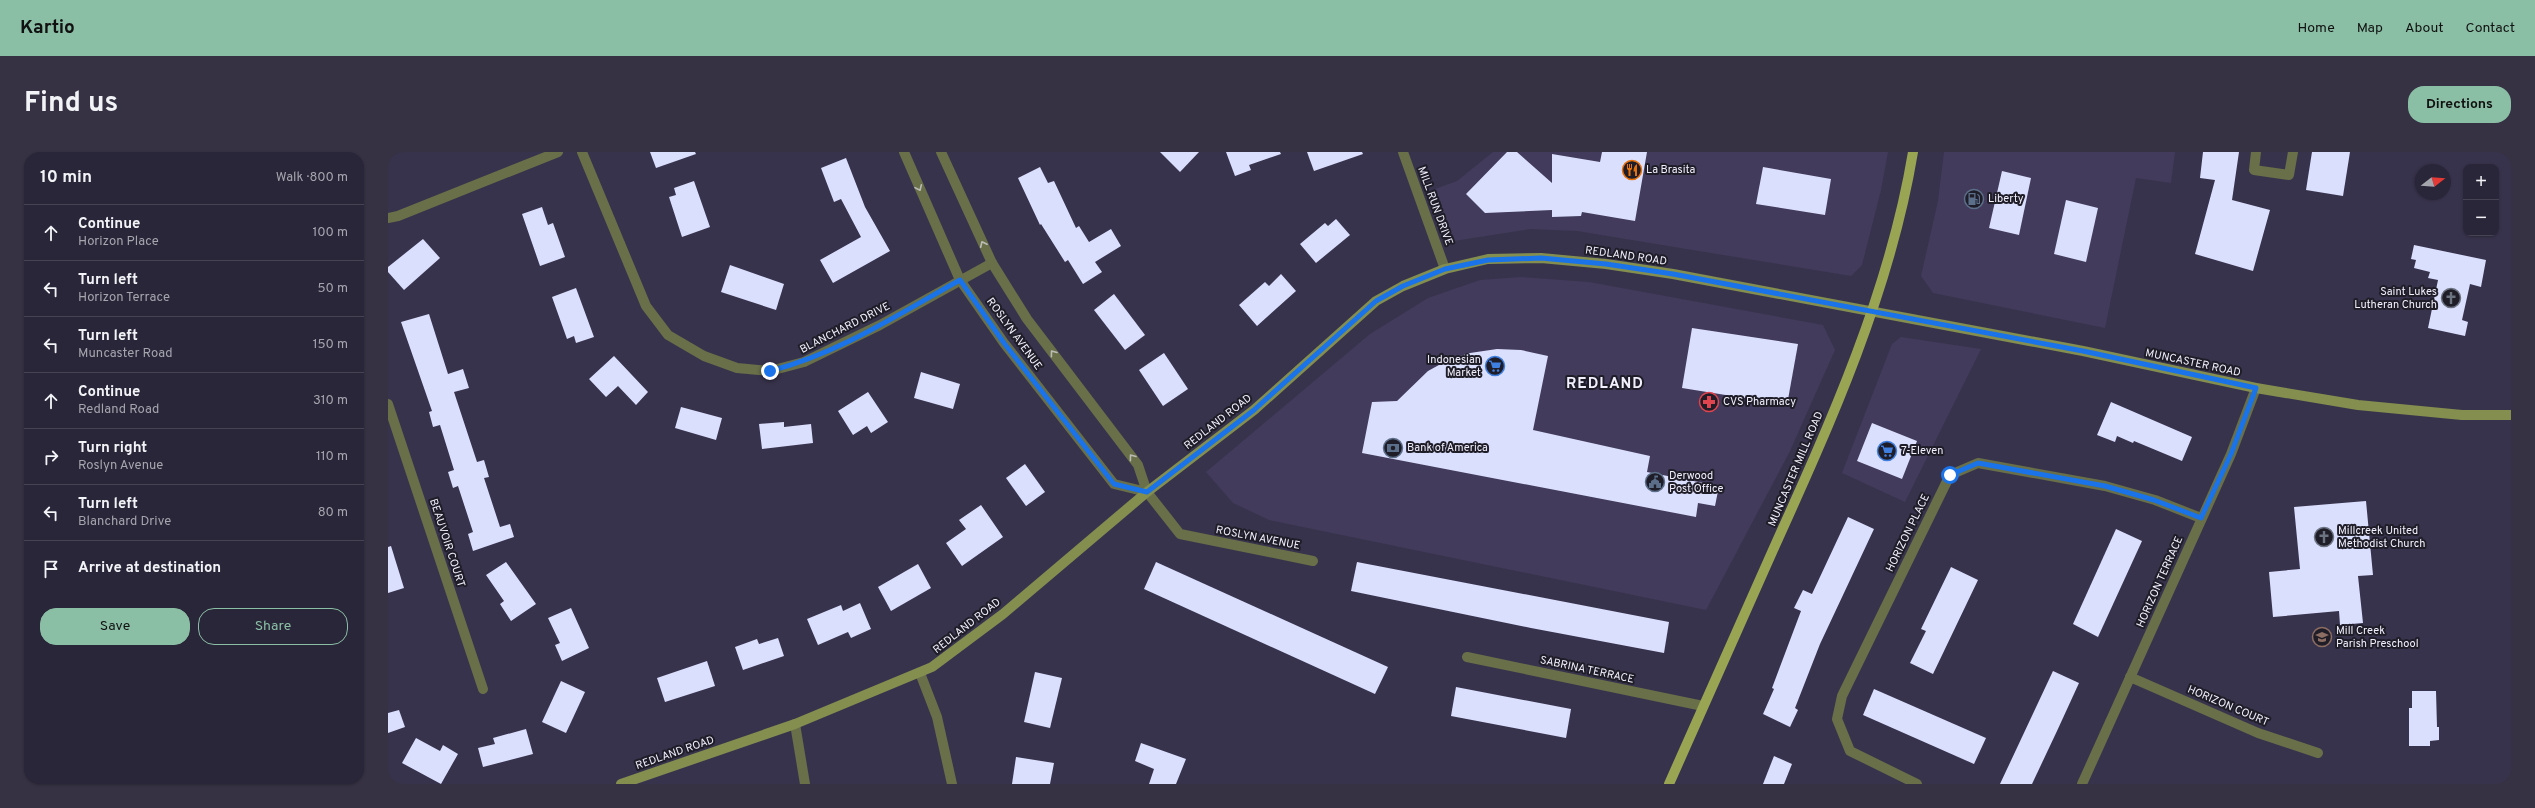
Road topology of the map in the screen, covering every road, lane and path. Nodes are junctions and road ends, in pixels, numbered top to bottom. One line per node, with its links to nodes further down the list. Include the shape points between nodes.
1 (558, 152): 9 (street)
2 (582, 152): 12 (street, BLANCHARD DRIVE, via 646,306 668,335 704,356 737,368 770,371 804,362 880,325)
3 (904, 152): 12 (street, ROSLYN AVENUE, one-way to 12)
4 (941, 152): 10 (street, ROSLYN AVENUE, one-way to 4)
5 (1402, 152): 11 (street, MILL RUN DRIVE)
6 (1913, 152): 13 (main road, MUNCASTER MILL ROAD, via 1907,190)
7 (2256, 152): 8 (street, via 2254,170 2289,175)
8 (2292, 152)
9 (388, 218)
10 (992, 263): 12 (street, BLANCHARD DRIVE); 17 (street, ROSLYN AVENUE, one-way to 10, via 1138,465 1027,319)
11 (1445, 269): 13 (main road, REDLAND ROAD, via 1488,260 1541,258 1585,262 1673,274); 17 (main road, REDLAND ROAD, via 1403,286 1376,301 1254,410)
12 (960, 280): 17 (street, ROSLYN AVENUE, via 1004,343 1114,484)
13 (1873, 312): 14 (main road, MUNCASTER ROAD, via 2083,351); 24 (main road, MUNCASTER MILL ROAD, via 1814,462)
14 (2256, 388): 16 (main road, MUNCASTER ROAD, via 2358,405 2462,415); 18 (street, HORIZON TERRACE, via 2231,454)
15 (388, 404): 23 (street, BEAUVOIR COURT)
16 (2511, 415)
17 (1147, 492): 19 (street, ROSLYN AVENUE, via 1180,534); 21 (main road, REDLAND ROAD, via 1003,614 932,667)
18 (2201, 518): 22 (street, HORIZON TERRACE); 31 (street, HORIZON PLACE, via 2154,500 2105,486 1978,463 1950,475 1842,696 1837,719 1850,751)
19 (1313, 561)
20 (1467, 657): 24 (street, SABRINA TERRACE)
21 (920, 673): 25 (main road, REDLAND ROAD); 29 (street, via 937,717)
22 (2130, 677): 26 (street, HORIZON COURT, via 2258,733); 32 (street, HORIZON TERRACE)
23 (483, 689)
24 (1703, 706): 30 (main road, MUNCASTER MILL ROAD)
25 (795, 724): 27 (main road, REDLAND ROAD); 28 (street)
26 (2318, 752)
27 (621, 784)
28 (805, 784)
29 (952, 784)
30 (1669, 784)
31 (1917, 784)
32 (2082, 784)

